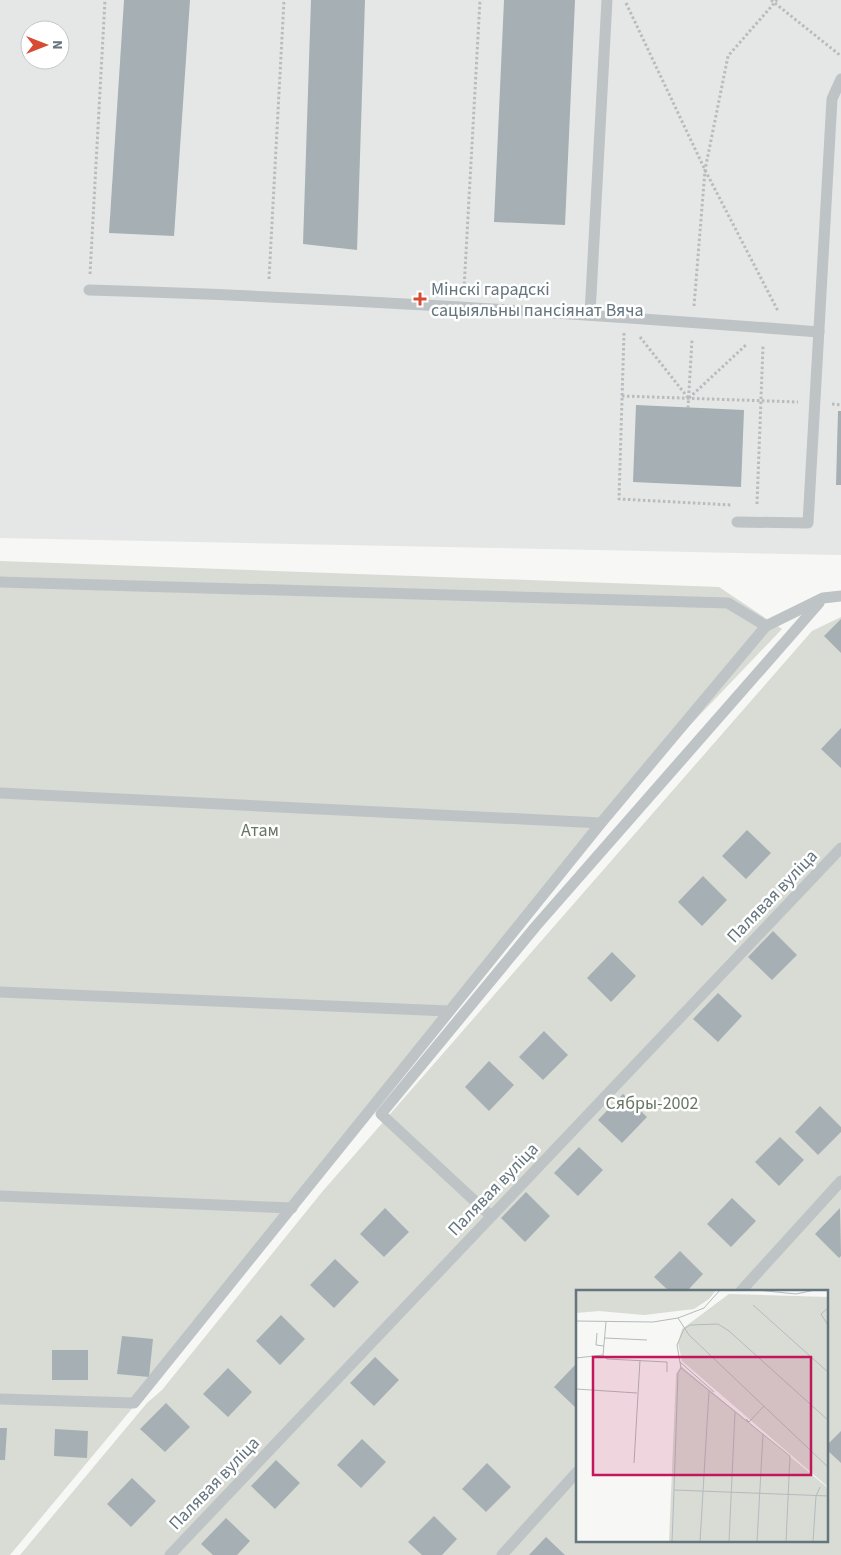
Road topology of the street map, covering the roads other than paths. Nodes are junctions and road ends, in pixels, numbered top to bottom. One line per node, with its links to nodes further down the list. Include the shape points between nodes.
1 (607, 0): 4 (lane)
2 (841, 80): 5 (lane, via 832,99)
3 (89, 290): 4 (lane, via 268,296)
4 (590, 314): 5 (lane)
5 (819, 332): 6 (lane, via 808,523)
6 (737, 522)
7 (0, 582): 10 (lane, via 728,603)
8 (841, 596): 9 (lane)
9 (823, 598): 10 (lane); 19 (lane, via 536,926 381,1114)
10 (766, 626): 12 (lane)
11 (0, 793): 12 (lane)
12 (601, 823): 15 (lane)
13 (841, 848): 19 (lane, Палявая вуліца)
14 (0, 992): 15 (lane)
15 (448, 1011): 18 (lane)
16 (841, 1181): 20 (lane)
17 (0, 1196): 18 (lane)
18 (292, 1208): 21 (lane, via 134,1403)
19 (491, 1216): 23 (lane, Палявая вуліца)
20 (742, 1290)
21 (0, 1399)
22 (576, 1473): 24 (lane)
23 (170, 1555)
24 (502, 1555)

